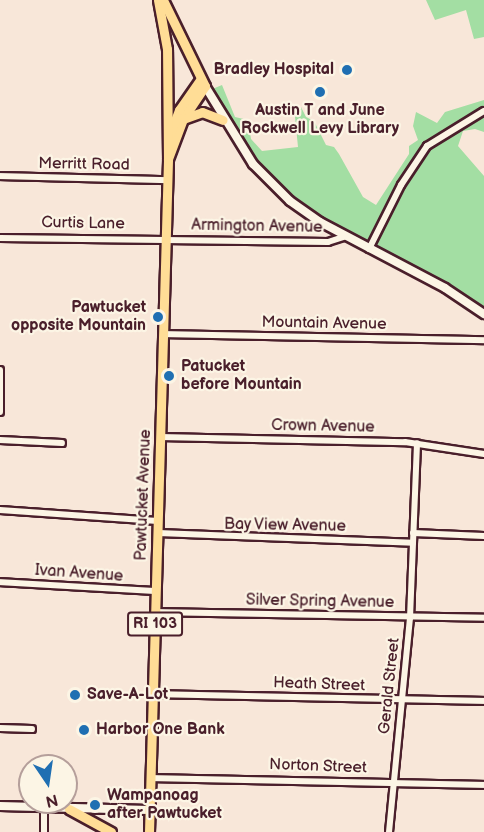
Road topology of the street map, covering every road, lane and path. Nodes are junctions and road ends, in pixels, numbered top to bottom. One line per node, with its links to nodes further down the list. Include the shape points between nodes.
1 (158, 0): 7 (main road, Pawtucket Avenue / RI 103, via 168,49)
2 (163, 0): 3 (main road)
3 (203, 82): 5 (main road, Pawtucket Avenue / RI 103); 6 (main road); 7 (main road, Pawtucket Avenue, via 179,110)
4 (484, 111): 14 (street, via 427,146 400,185)
5 (183, 119): 6 (main road, via 202,112); 8 (main road, Pawtucket Avenue / RI 103)
6 (223, 120): 11 (main road, via 253,164 278,191 302,211)
7 (166, 148): 8 (main road, Pawtucket Avenue / RI 103)
8 (168, 159): 10 (main road, Pawtucket Avenue / RI 103)
9 (0, 176): 10 (street, Merritt Road)
10 (167, 180): 13 (main road, Pawtucket Avenue / RI 103)
11 (346, 236): 13 (street, Armington Avenue, via 328,242); 14 (main road)
12 (0, 237): 13 (street, Curtis Lane)
13 (166, 240): 16 (main road, Pawtucket Avenue / RI 103)
14 (369, 249): 15 (main road, via 445,288)
15 (484, 314)
16 (163, 334): 17 (street, Mountain Avenue); 20 (main road, Pawtucket Avenue / RI 103)
17 (484, 340)
18 (0, 370): 19 (street)
19 (0, 412)
20 (160, 437): 23 (street, Crown Avenue); 26 (main road, Pawtucket Avenue / RI 103)
21 (0, 440): 22 (street)
22 (62, 443)
23 (417, 443): 24 (street, Crown Avenue); 28 (street)
24 (484, 454)
25 (0, 510): 26 (street)
26 (158, 521): 27 (main road, Pawtucket Avenue / RI 103)
27 (158, 533): 30 (street, Bay View Avenue); 32 (main road, Pawtucket Avenue / RI 103)
28 (413, 533): 29 (street); 30 (street, Gerald Street)
29 (484, 536)
30 (413, 543): 34 (street, Gerald Street)
31 (0, 582): 32 (street, Ivan Avenue)
32 (156, 591): 33 (main road, Pawtucket Avenue / RI 103)
33 (155, 612): 34 (street, Silver Spring Avenue); 36 (main road, Pawtucket Avenue / RI 103)
34 (410, 618): 35 (street, Silver Spring Avenue); 37 (street, Gerald Street)
35 (484, 618)
36 (153, 694): 37 (street, Heath Street); 41 (main road, Pawtucket Avenue / RI 103)
37 (401, 701): 38 (street, Heath Street); 42 (street, Gerald Street)
38 (484, 701)
39 (0, 728): 40 (street)
40 (32, 729)
41 (151, 777): 42 (street, Norton Street); 47 (main road, Pawtucket Avenue / RI 103)
42 (394, 783): 43 (street, Norton Street); 53 (street, Gerald Street)
43 (484, 785)
44 (0, 806): 45 (main road)
45 (18, 807)
46 (78, 809): 47 (main road)
47 (149, 810): 52 (main road, Pawtucket Avenue / RI 103)
48 (44, 814): 50 (street)
49 (78, 814): 51 (main road)
50 (44, 832)
51 (111, 832)
52 (149, 832)
53 (389, 832)

